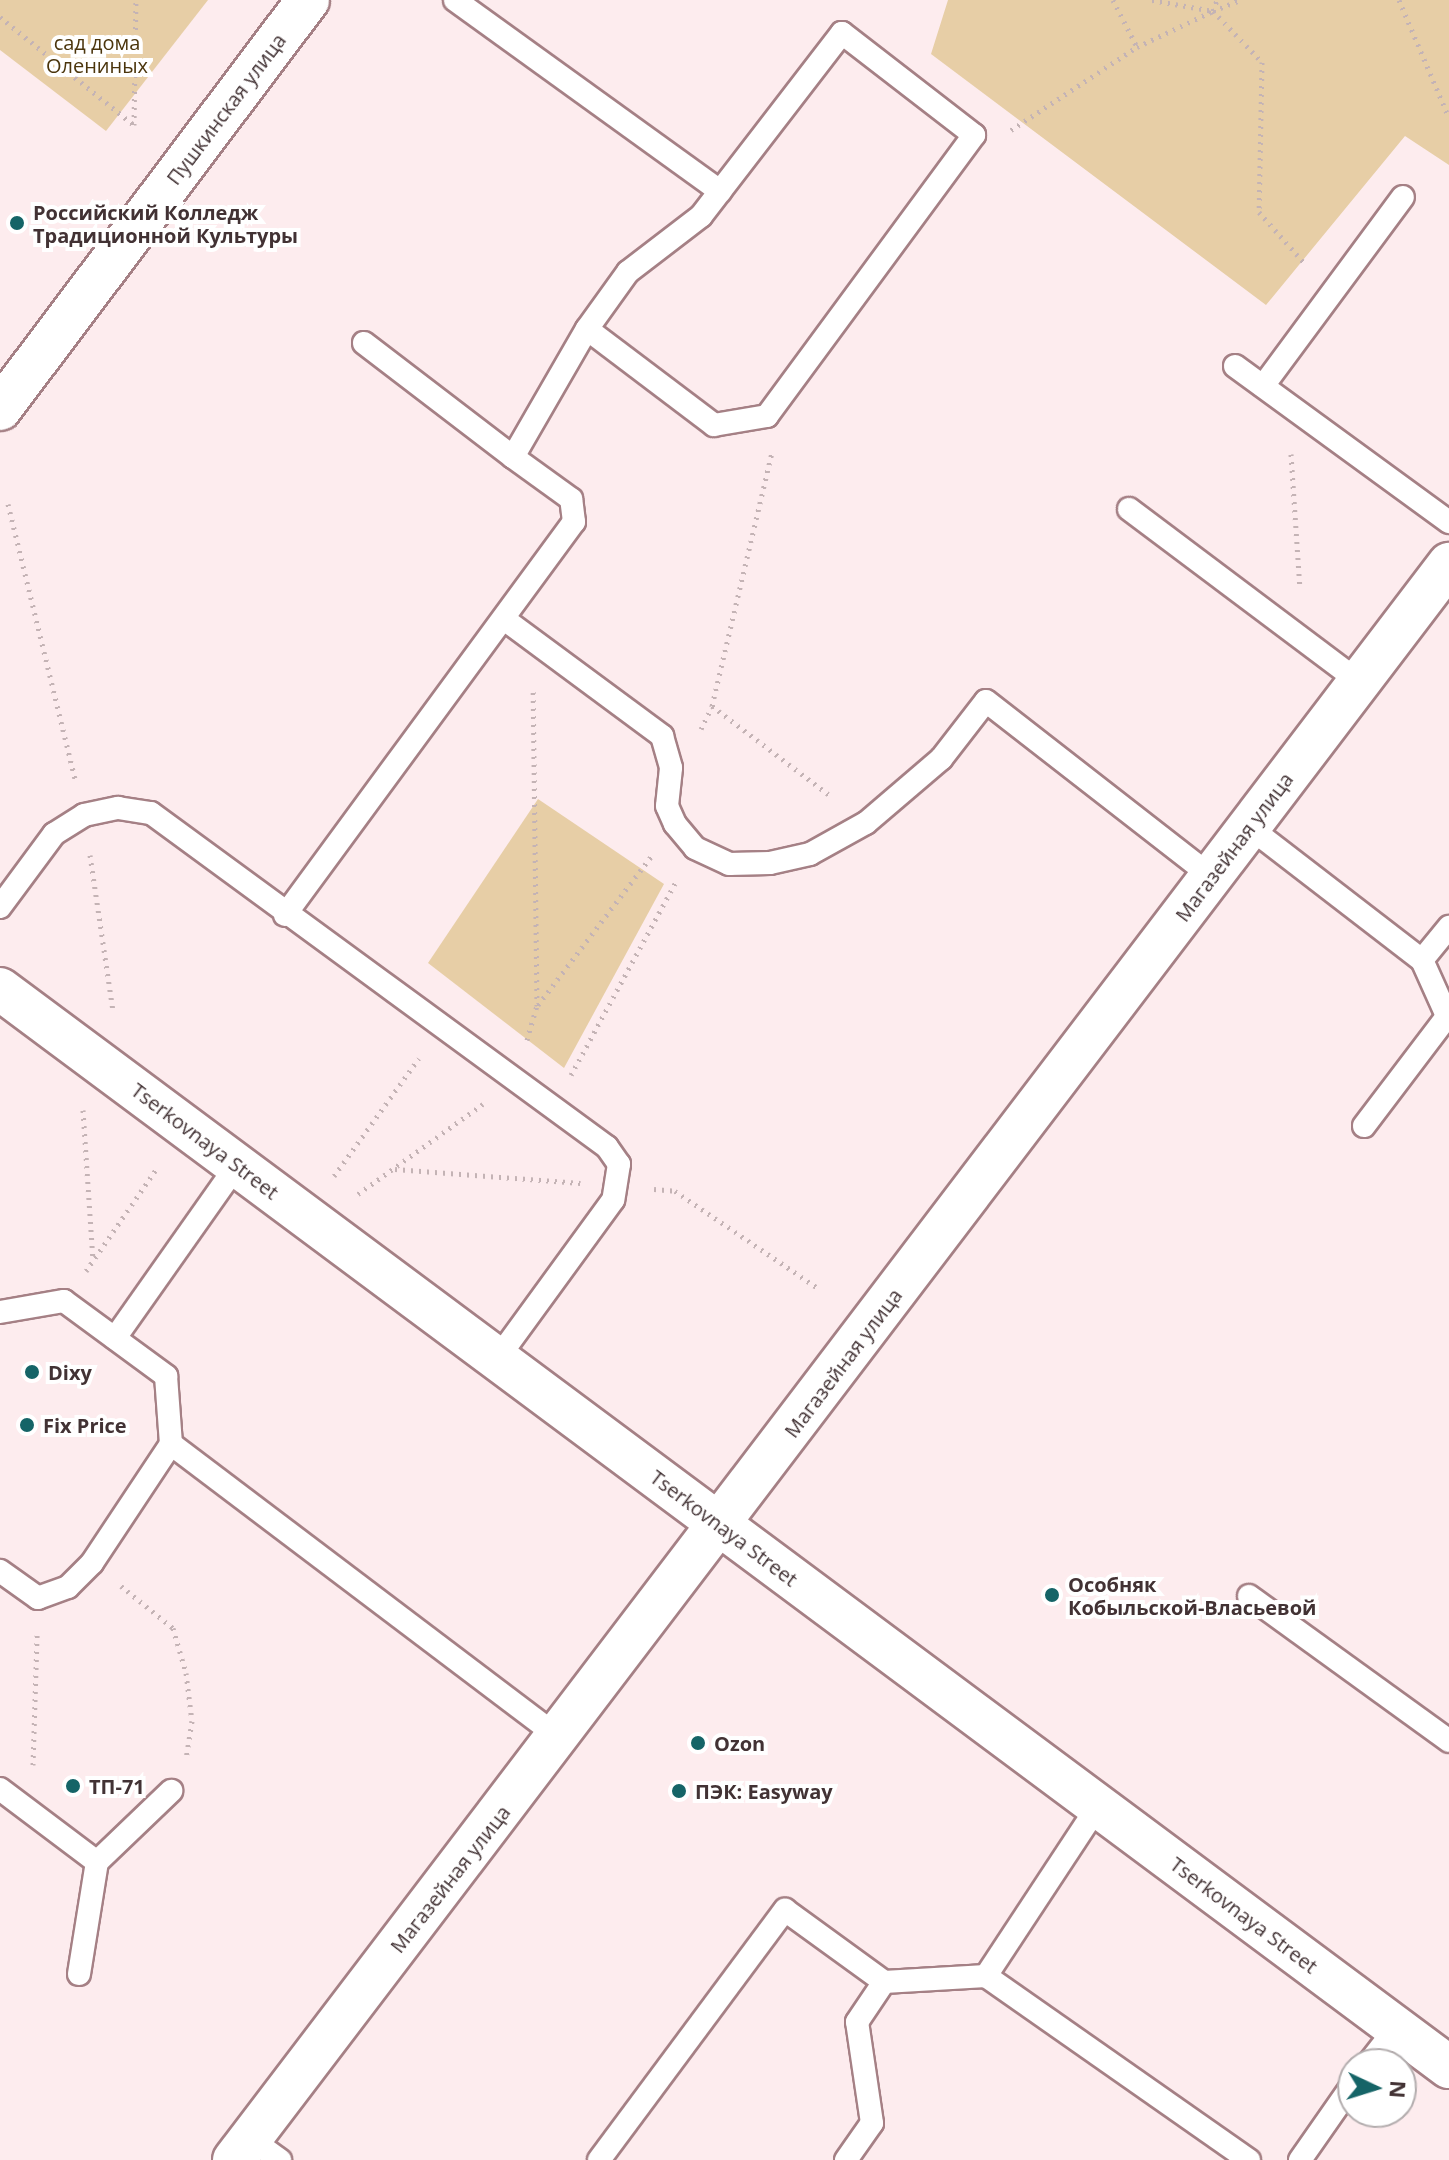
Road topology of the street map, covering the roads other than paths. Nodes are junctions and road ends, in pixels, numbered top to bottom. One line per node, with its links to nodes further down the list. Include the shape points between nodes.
1 (308, 0): 9 (street, Пушкинская улица)
2 (455, 0): 3 (lane)
3 (720, 191): 5 (lane, via 701,216 628,272); 5 (lane, via 842,33 974,135 767,416 714,425)
4 (1403, 197): 8 (lane)
5 (587, 329): 10 (lane)
6 (364, 343): 10 (lane)
7 (1235, 366): 8 (lane)
8 (1263, 386): 12 (lane)
9 (0, 409)
10 (513, 457): 14 (lane, via 571,499 575,510 568,531)
11 (1129, 509): 15 (lane)
12 (1449, 522)
13 (1449, 564): 15 (street, Магазейная улица)
14 (504, 619): 17 (lane, via 648,722 667,751 667,806 675,824 695,848 729,864 770,863 810,854 866,823 941,759 986,701); 19 (lane)
15 (1359, 682): 16 (street, Магазейная улица)
16 (1249, 827): 17 (street, Магазейная улица); 21 (lane)
17 (1212, 877): 30 (street, Магазейная улица)
18 (0, 907): 19 (lane, via 54,834 84,815 118,808 151,813)
19 (285, 915): 28 (lane, via 607,1147 619,1164 619,1187)
20 (1449, 927): 21 (lane)
21 (1422, 960): 23 (lane)
22 (0, 989): 25 (street, Tserkovnaya Street)
23 (1448, 1019): 24 (lane)
24 (1364, 1126)
25 (237, 1165): 27 (lane); 28 (street, Tserkovnaya Street)
26 (0, 1312): 27 (lane, via 64,1301)
27 (115, 1338): 29 (lane, via 166,1376)
28 (497, 1359): 30 (street, Tserkovnaya Street)
29 (171, 1444): 31 (lane, via 92,1563 68,1587 38,1598); 33 (lane)
30 (721, 1525): 33 (street, Магазейная улица); 37 (street, Tserkovnaya Street)
31 (0, 1571)
32 (1249, 1596): 34 (lane)
33 (559, 1737): 46 (street, Магазейная улица)
34 (1449, 1741)
35 (0, 1789): 38 (lane)
36 (171, 1791): 38 (lane)
37 (1098, 1806): 40 (lane); 42 (street, Tserkovnaya Street)
38 (97, 1862): 39 (lane)
39 (79, 1974)
40 (986, 1976): 41 (lane); 49 (lane)
41 (884, 1982): 47 (lane, via 785,1910); 48 (lane, via 857,2022 872,2123)
42 (1396, 2028): 43 (lane); 44 (street, Tserkovnaya Street)
43 (1380, 2048)
44 (1449, 2067)
45 (1337, 2107): 50 (lane)
46 (255, 2153)
47 (599, 2160)
48 (846, 2160)
49 (1249, 2160)
50 (1300, 2160)

